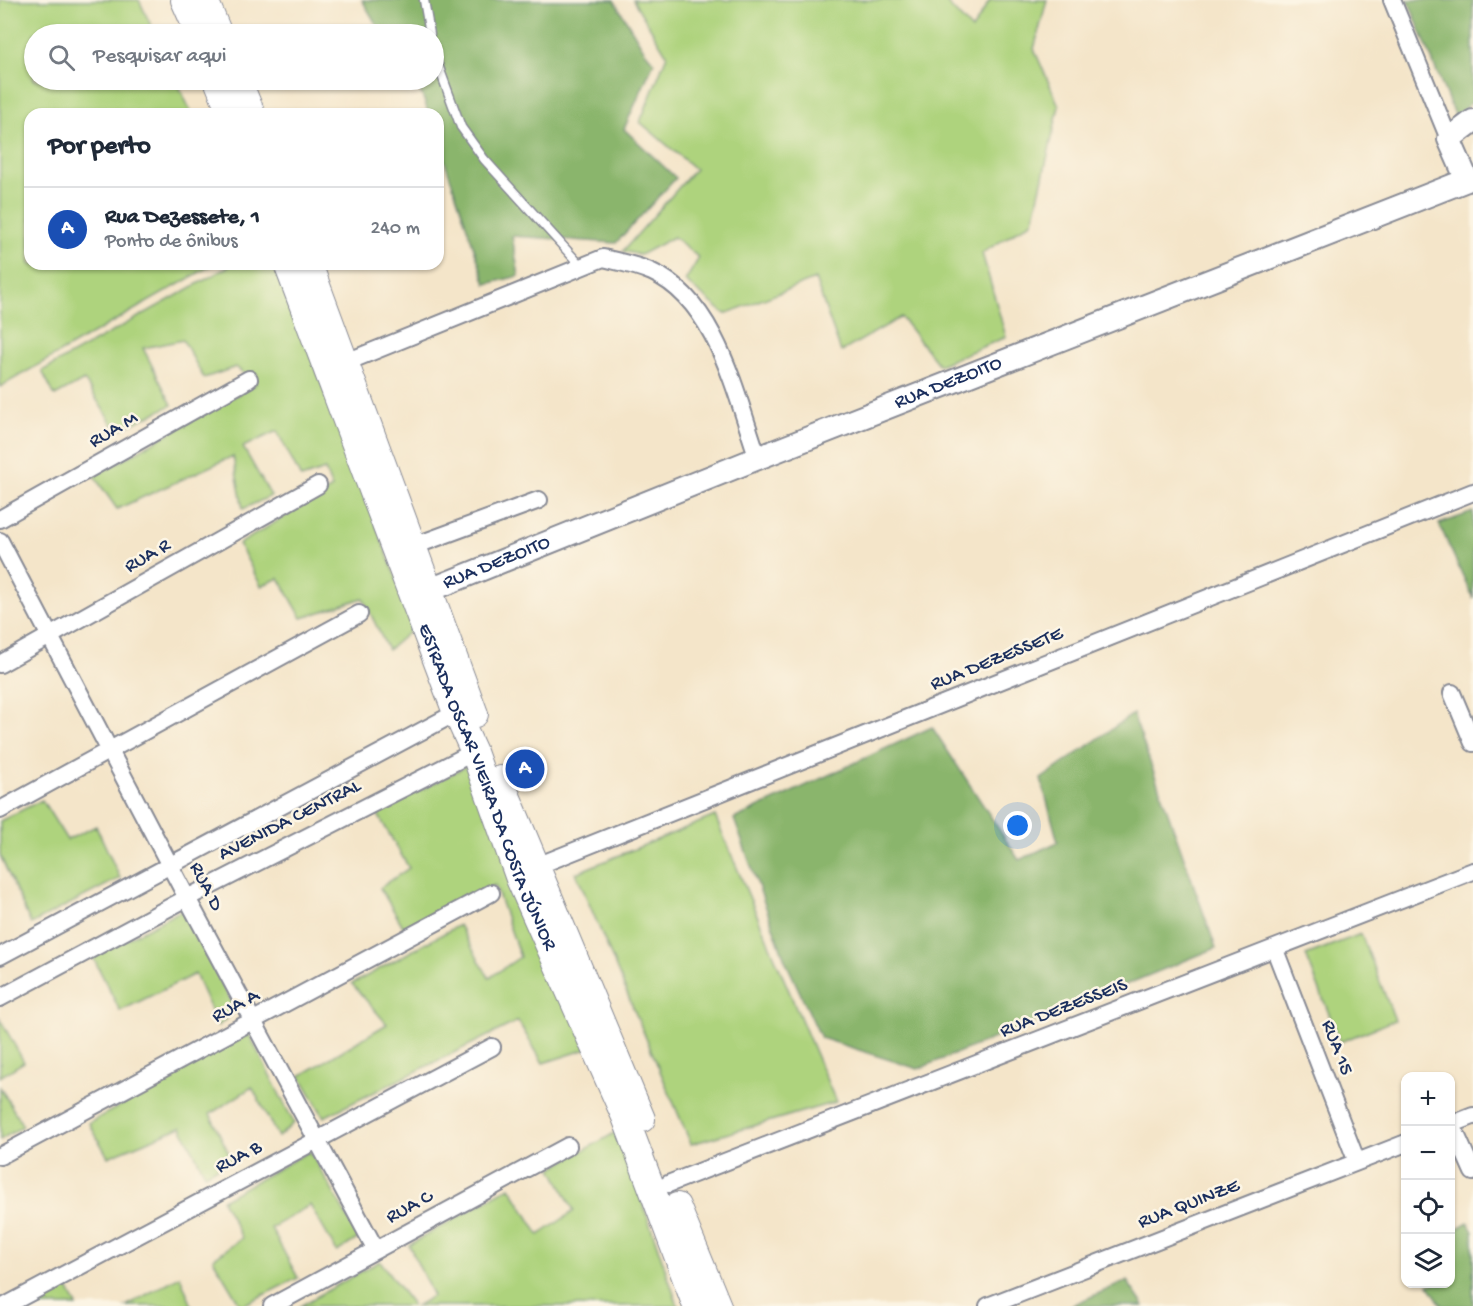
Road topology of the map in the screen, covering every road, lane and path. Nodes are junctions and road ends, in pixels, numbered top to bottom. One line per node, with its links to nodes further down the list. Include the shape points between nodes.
1 (184, 0): 5 (main road)
2 (205, 0): 6 (main road)
3 (424, 0): 7 (lane)
4 (1392, 0): 14 (street)
5 (195, 24)
6 (215, 24)
7 (428, 24)
8 (444, 81): 16 (lane, via 461,127 484,159)
9 (221, 90): 11 (main road)
10 (242, 90): 12 (main road)
11 (229, 108)
12 (250, 108)
13 (1473, 121): 14 (main road)
14 (1449, 139): 15 (main road)
15 (1471, 184): 21 (main road, RUA DEZOITO)
16 (581, 266): 19 (street); 21 (street, via 603,258 652,272 696,306 716,340)
17 (289, 270): 33 (main road, ESTRADA OSCAR VIEIRA DA COSTA JÚNIOR)
18 (311, 270): 19 (main road, ESTRADA OSCAR VIEIRA DA COSTA JÚNIOR)
19 (344, 363): 27 (main road, ESTRADA OSCAR VIEIRA DA COSTA JÚNIOR)
20 (249, 379): 25 (street, RUA M)
21 (758, 458): 28 (main road, RUA DEZOITO)
22 (318, 485): 30 (street, RUA R)
23 (1473, 492): 39 (street, RUA DEZESSETE)
24 (539, 500): 27 (street)
25 (0, 519)
26 (0, 541): 30 (street, RUA D)
27 (414, 546): 28 (main road, ESTRADA OSCAR VIEIRA DA COSTA JÚNIOR)
28 (430, 590): 39 (main road, ESTRADA OSCAR VIEIRA DA COSTA JÚNIOR, via 492,760)
29 (359, 614): 35 (street)
30 (51, 638): 31 (street, RUA R); 35 (street, RUA D)
31 (0, 664)
32 (1452, 693): 34 (street)
33 (455, 710): 36 (main road, ESTRADA OSCAR VIEIRA DA COSTA JÚNIOR); 38 (street, AVENIDA CENTRAL)
34 (1473, 743)
35 (109, 751): 37 (street); 38 (street, RUA D)
36 (474, 752): 42 (street, AVENIDA CENTRAL); 61 (main road, ESTRADA OSCAR VIEIRA DA COSTA JÚNIOR, via 519,879 625,1117)
37 (0, 810)
38 (170, 864): 42 (street, RUA D); 44 (street, AVENIDA CENTRAL)
39 (537, 866): 57 (main road, ESTRADA OSCAR VIEIRA DA COSTA JÚNIOR)
40 (1473, 871): 43 (street, RUA DEZESSEIS)
41 (491, 893): 46 (street, RUA A)
42 (187, 898): 45 (street, AVENIDA CENTRAL); 46 (street, RUA D)
43 (1275, 950): 55 (street, RUA 15); 57 (street, RUA DEZESSEIS)
44 (0, 956)
45 (0, 998)
46 (252, 1022): 51 (street, RUA D); 54 (street, RUA A)
47 (492, 1047): 51 (street, RUA B)
48 (1473, 1116): 49 (street)
49 (1455, 1123)
50 (1451, 1126): 56 (street)
51 (316, 1140): 58 (street, RUA D); 59 (street, RUA B)
52 (1401, 1145): 55 (street, RUA QUINZE)
53 (568, 1146): 58 (street, RUA C)
54 (0, 1156)
55 (1357, 1162): 63 (street, RUA QUINZE)
56 (1473, 1172)
57 (668, 1184): 62 (main road, ESTRADA OSCAR VIEIRA DA COSTA JÚNIOR)
58 (376, 1250): 60 (street, RUA C)
59 (5, 1306)
60 (272, 1306)
61 (696, 1306)
62 (718, 1306)
63 (988, 1306)

